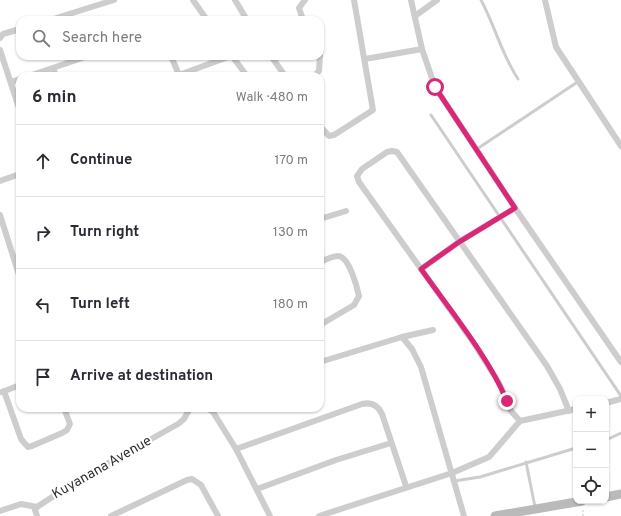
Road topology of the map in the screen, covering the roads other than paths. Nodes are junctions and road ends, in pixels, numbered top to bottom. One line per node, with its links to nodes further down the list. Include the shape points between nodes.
1 (114, 0): 10 (street)
2 (194, 0): 11 (street)
3 (235, 0): 12 (street)
4 (305, 0): 13 (street, via 299,8)
5 (354, 0): 19 (street)
6 (411, 0): 14 (street)
7 (437, 0): 14 (street)
8 (482, 0): 34 (lane, via 510,68)
9 (545, 0): 36 (street, via 556,47)
10 (63, 16)
11 (204, 16)
12 (245, 16)
13 (302, 16)
14 (416, 16): 17 (street)
15 (16, 30): 16 (street, via 3,34)
16 (0, 38)
17 (422, 48): 19 (street); 42 (street, via 435,87)
18 (0, 50): 37 (street)
19 (365, 59): 40 (street, via 371,112 334,135 329,136)
20 (76, 60): 26 (street)
21 (172, 60): 29 (street)
22 (220, 60): 30 (street)
23 (235, 60): 31 (street)
24 (274, 60): 32 (street)
25 (320, 60): 33 (street)
26 (53, 68): 27 (street); 28 (street)
27 (41, 72)
28 (54, 72)
29 (176, 72)
30 (186, 72)
31 (244, 72)
32 (282, 72)
33 (318, 72)
34 (518, 79)
35 (16, 80): 37 (street)
36 (579, 81): 41 (street); 42 (lane)
37 (11, 82): 38 (street)
38 (16, 98)
39 (430, 115): 48 (lane)
40 (324, 130)
41 (621, 146)
42 (476, 149): 45 (street)
43 (16, 175): 44 (street)
44 (0, 181)
45 (515, 208): 48 (street); 58 (street)
46 (346, 211): 49 (street)
47 (0, 215): 52 (street)
48 (499, 217): 50 (street); 61 (lane)
49 (324, 218)
50 (459, 242): 53 (street); 53 (street, via 397,152 387,152 374,160 357,176 359,182); 64 (street, via 547,366)
51 (324, 261): 54 (street, via 338,256 348,262 359,296 354,305)
52 (16, 265)
53 (421, 269): 68 (street, via 471,339 499,383 511,410)
54 (324, 323)
55 (433, 330): 56 (street)
56 (402, 337): 57 (street); 75 (street, via 412,349 421,367)
57 (324, 361)
58 (621, 361)
59 (16, 386): 60 (street)
60 (2, 391): 65 (street, via 21,439 28,447 67,430 70,424)
61 (621, 396)
62 (621, 400): 63 (street)
63 (609, 402)
64 (573, 410): 68 (street)
65 (66, 412)
66 (188, 412): 82 (street, Kuyanana Avenue, via 184,420 178,424 78,480)
67 (212, 412): 72 (street)
68 (520, 421): 75 (street, via 489,457)
69 (621, 433): 70 (lane)
70 (609, 439)
71 (391, 443): 72 (street, via 380,410 367,403); 77 (street); 78 (street)
72 (236, 449): 78 (street)
73 (573, 449): 74 (lane)
74 (526, 462): 76 (lane, via 480,477); 83 (lane)
75 (452, 473): 76 (street); 77 (street)
76 (454, 481): 90 (street)
77 (406, 486): 89 (street)
78 (257, 489): 88 (street)
79 (621, 494): 80 (main road)
80 (609, 496)
81 (573, 503): 83 (main road)
82 (37, 507): 84 (street, Kuyanana Avenue, via 21,504); 86 (street)
83 (535, 509): 91 (main road)
84 (0, 511)
85 (216, 515): 87 (street, via 201,484 192,479)
86 (37, 516)
87 (112, 516)
88 (270, 516)
89 (319, 516)
90 (464, 516)
91 (495, 516)

